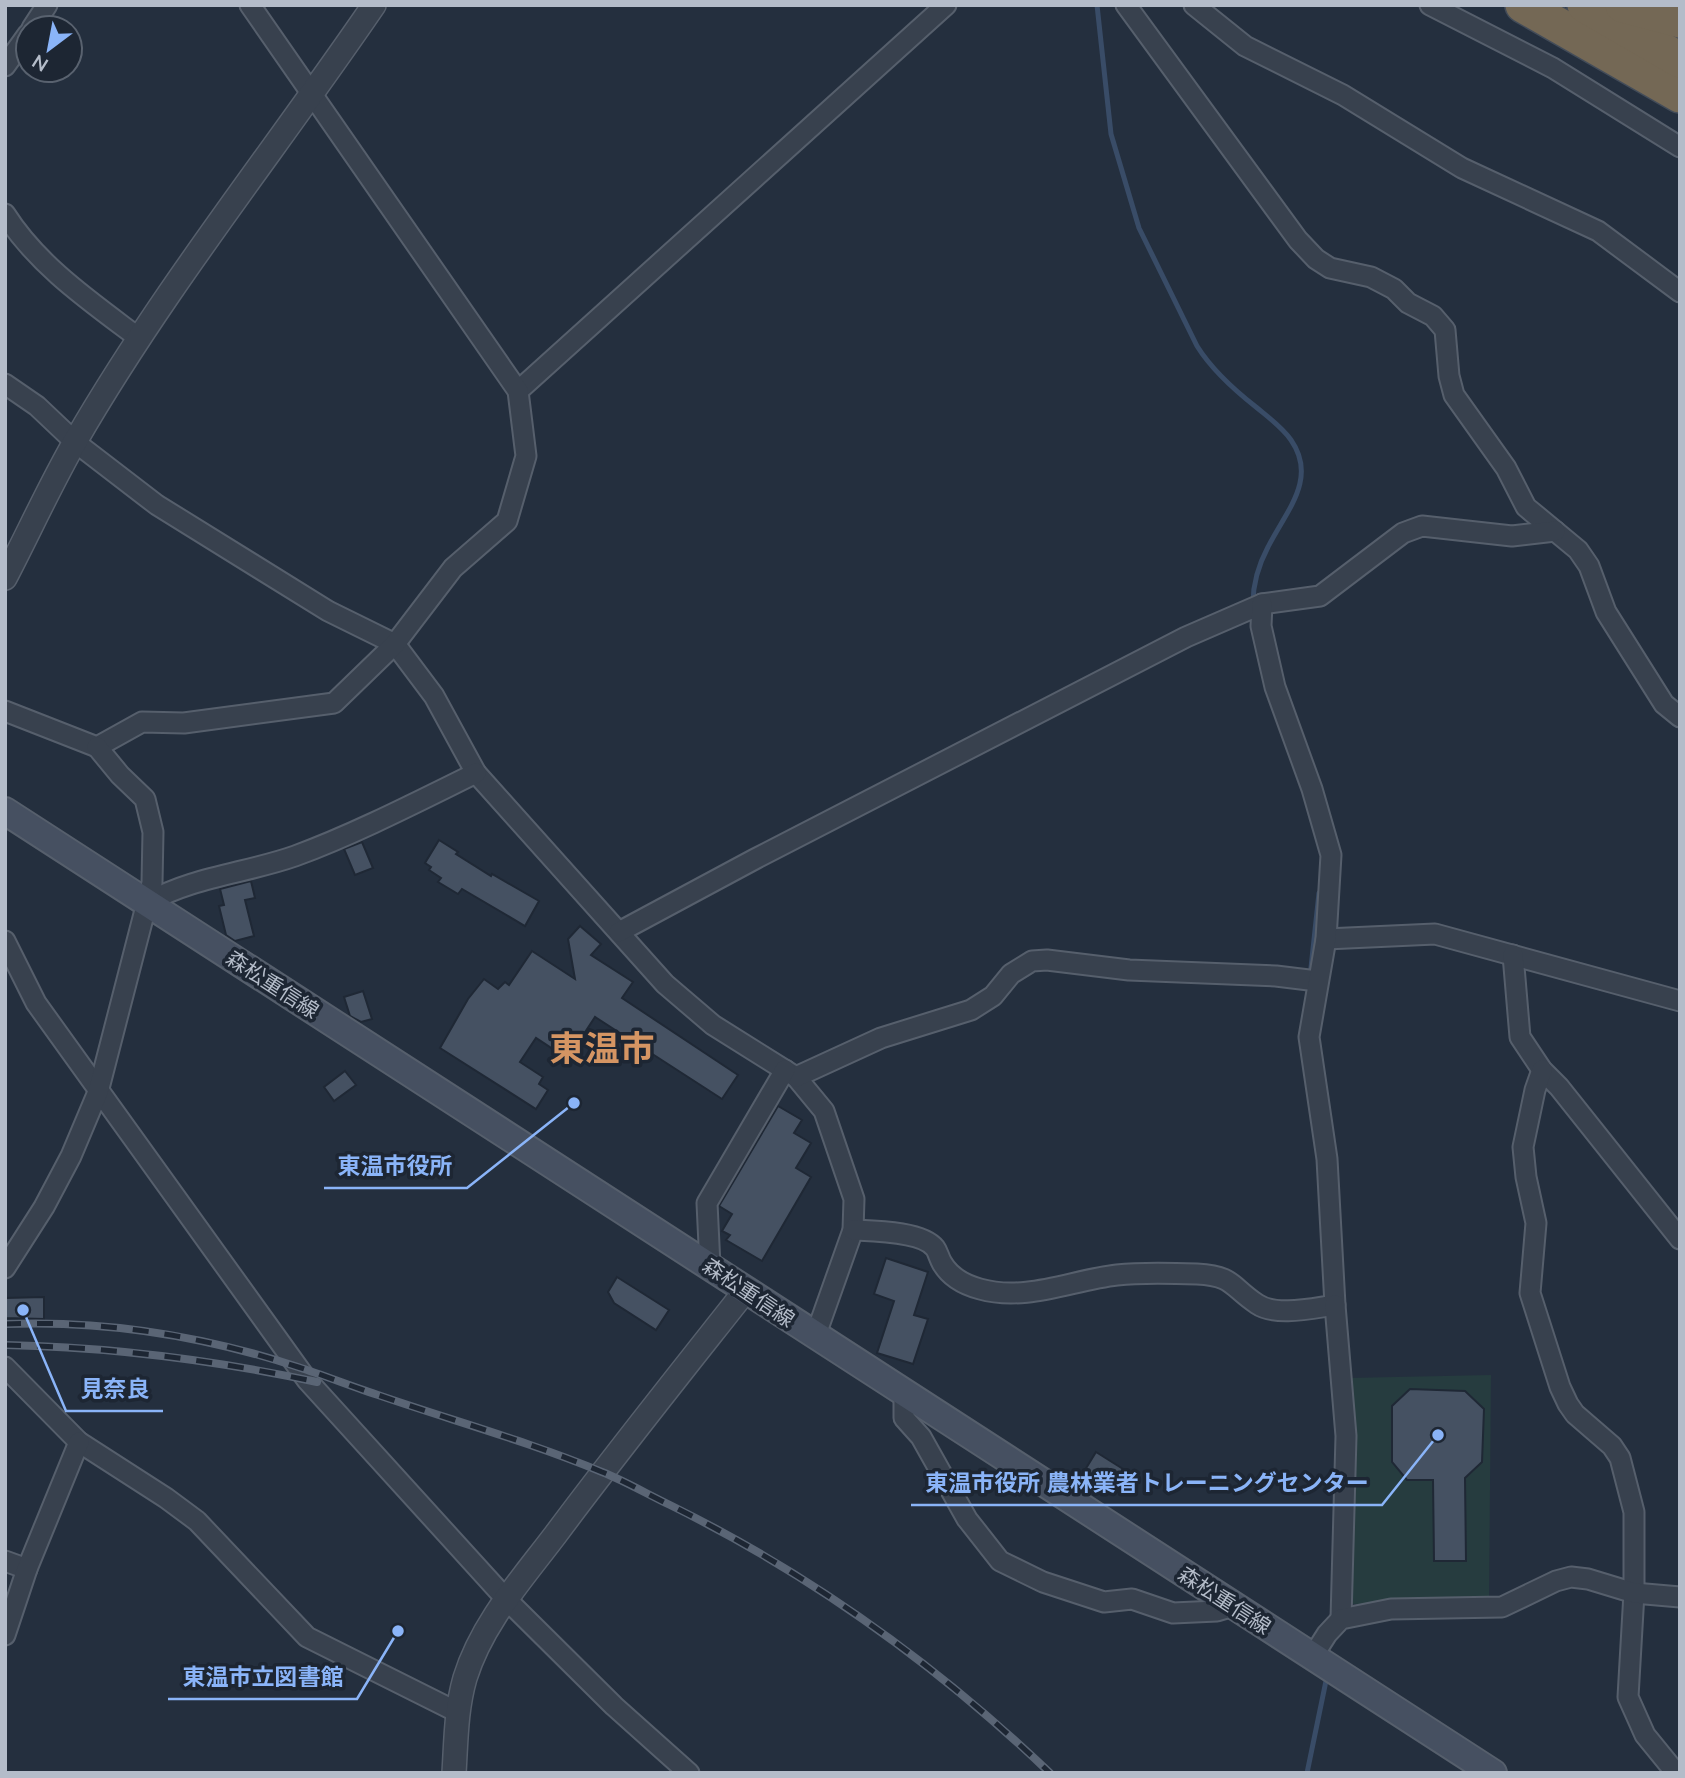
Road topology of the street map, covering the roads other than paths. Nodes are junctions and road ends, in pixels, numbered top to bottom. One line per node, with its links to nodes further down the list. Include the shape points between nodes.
1 (250, 5): 12 (street)
2 (374, 5): 12 (street)
3 (946, 5): 20 (street)
4 (1126, 5): 22 (street, via 1316,259 1394,289 1445,330 1454,395 1506,468 1526,507)
5 (1194, 5): 17 (street, via 1245,46 1343,95 1462,168 1598,231)
6 (1430, 5): 15 (street, via 1557,60)
7 (1585, 5): 11 (highway)
8 (1623, 5): 10 (highway)
9 (1532, 10): 13 (highway); 14 (highway)
10 (1680, 20)
11 (1680, 60)
12 (313, 94): 18 (street); 20 (street)
13 (1680, 95)
14 (1680, 121)
15 (1680, 147)
16 (5, 214): 18 (street, via 18,234 68,284)
17 (1680, 292)
18 (140, 338): 21 (street)
19 (5, 384): 21 (street)
20 (518, 391): 25 (street, via 526,456 507,521 453,568)
21 (75, 442): 23 (street); 25 (street, via 157,505 328,611)
22 (1555, 531): 24 (street, via 1513,536 1422,526 1403,533 1320,596); 27 (street, via 1589,566 1606,612 1664,704)
23 (5, 578)
24 (1262, 604): 32 (street, via 1023,720); 33 (street, via 1261,626 1275,687 1331,855)
25 (395, 644): 28 (street, via 334,703 184,723 142,722); 29 (street, via 434,696)
26 (5, 711): 28 (street)
27 (1680, 717)
28 (97, 747): 31 (street, via 145,799 153,832)
29 (476, 773): 31 (street, via 295,856 168,891); 32 (street)
30 (5, 811): 31 (main road, 森松重信線)
31 (147, 903): 40 (street); 43 (main road, 森松重信線)
32 (619, 932): 39 (street, via 665,984 713,1025)
33 (1325, 939): 35 (street, via 1435,934); 36 (street)
34 (5, 941): 40 (street, via 36,1003)
35 (1513, 955): 37 (street); 38 (street, via 1520,1037)
36 (1317, 981): 39 (street, via 1032,961 971,1010 881,1038); 46 (street, via 1309,1037 1327,1159)
37 (1680, 1001)
38 (1542, 1070): 42 (street); 53 (street, via 1523,1147 1536,1223 1530,1293 1568,1404 1620,1458 1634,1512)
39 (791, 1074): 41 (street, via 824,1111 854,1199); 43 (street, via 707,1203)
40 (98, 1091): 44 (street, via 71,1156); 55 (street, via 307,1380)
41 (853, 1230): 46 (street, via 911,1236 934,1246 954,1278 1007,1294 1119,1275 1194,1274 1219,1276 1258,1306 1289,1311); 47 (street)
42 (1680, 1239)
43 (710, 1266): 45 (main road, 森松重信線)
44 (5, 1268)
45 (746, 1290): 47 (main road, 森松重信線); 55 (street)
46 (1335, 1305): 57 (street, via 1346,1436)
47 (815, 1337): 49 (main road, 森松重信線)
48 (5, 1367): 50 (street)
49 (904, 1394): 56 (main road, 森松重信線); 56 (street, via 904,1418 921,1437 967,1519 1000,1561 1043,1582 1104,1602 1132,1599 1173,1613)
50 (79, 1441): 52 (street); 60 (street, via 197,1521 307,1637)
51 (5, 1561): 52 (street)
52 (27, 1570): 58 (street)
53 (1634, 1594): 54 (street); 57 (street, via 1571,1577 1502,1607 1391,1609); 64 (street, via 1628,1697 1645,1735)
54 (1680, 1597)
55 (506, 1599): 60 (street, via 465,1676); 62 (street)
56 (1234, 1606): 59 (main road, 森松重信線)
57 (1341, 1619): 59 (street)
58 (5, 1635)
59 (1313, 1657): 63 (main road, 森松重信線)
60 (457, 1712): 61 (street)
61 (454, 1773)
62 (689, 1773)
63 (1493, 1773)
64 (1676, 1773)

